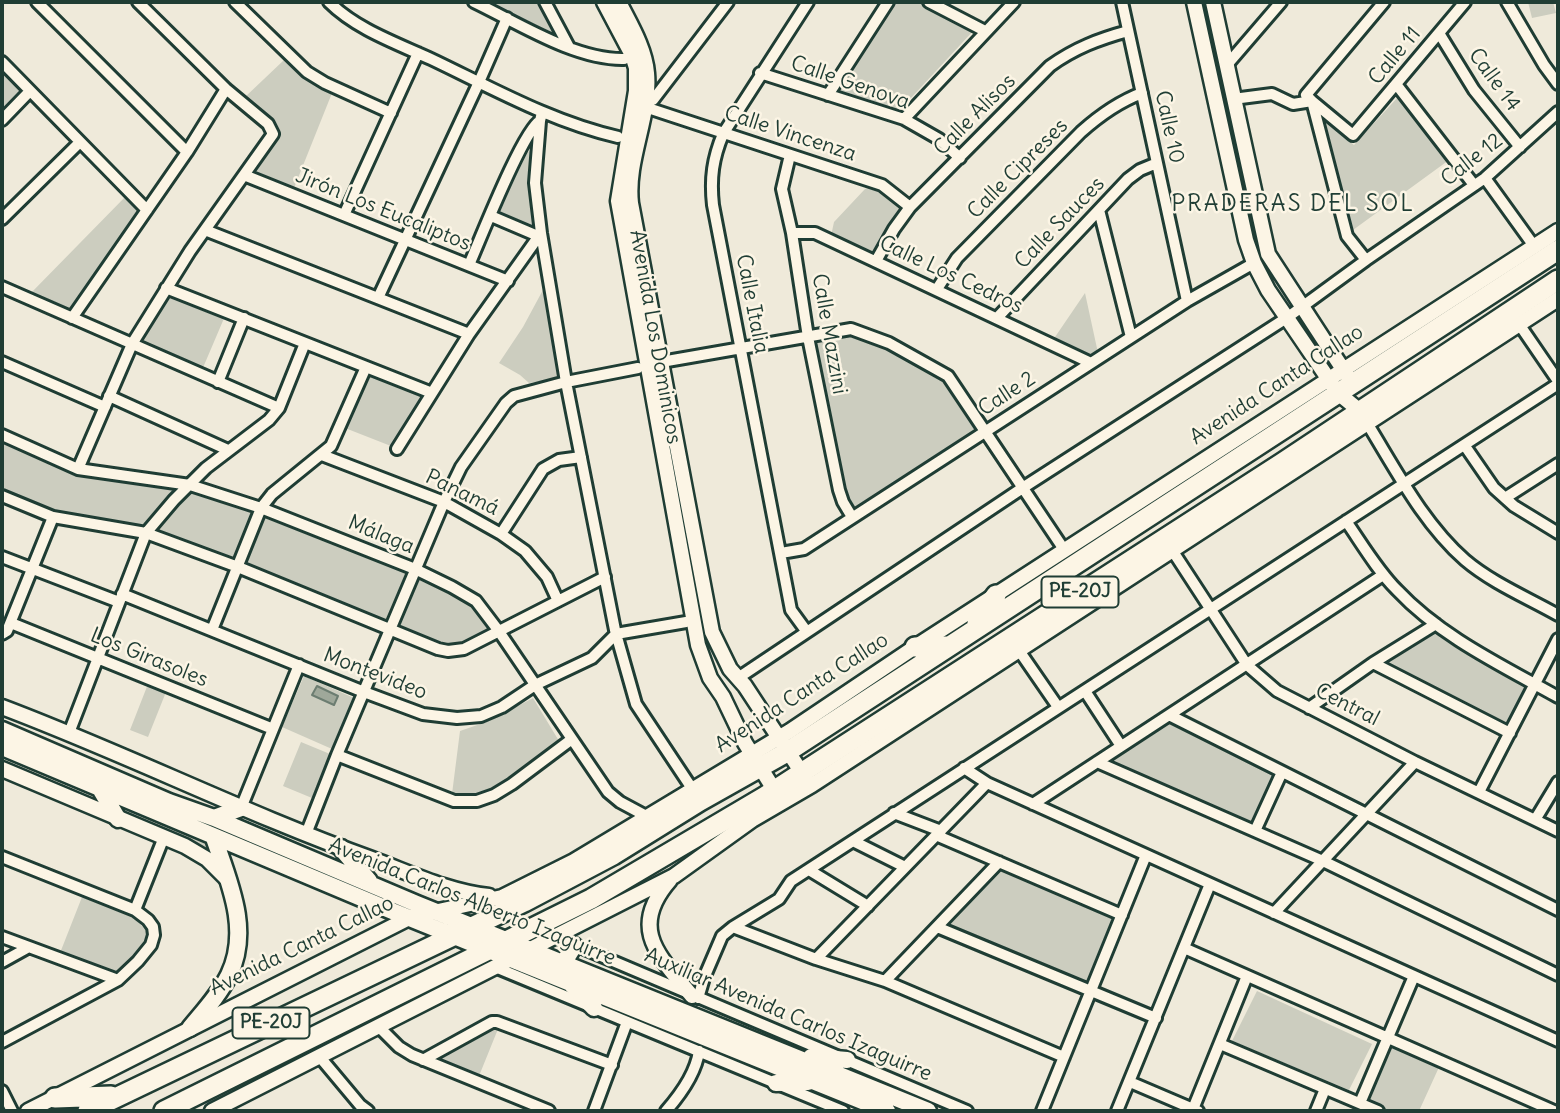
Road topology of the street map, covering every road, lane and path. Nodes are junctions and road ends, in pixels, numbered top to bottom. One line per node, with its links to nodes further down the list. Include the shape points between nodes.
1 (37, 2): 51 (street)
2 (140, 2): 35 (street)
3 (235, 2): 43 (street, via 307,72)
4 (329, 2): 27 (street, via 342,15)
5 (474, 2): 22 (street)
6 (545, 2): 26 (street)
7 (595, 2): 28 (main road, Avenida Los Dominicos)
8 (604, 2): 57 (main road, Avenida Los Dominicos, via 632,55 636,74)
9 (808, 2): 31 (street, Calle Italia)
10 (888, 2): 38 (street)
11 (929, 2): 23 (street)
12 (1014, 2): 23 (street)
13 (1122, 2): 24 (street, Calle 10)
14 (1194, 2): 77 (main road)
15 (1213, 2): 30 (main road)
16 (1281, 2): 30 (street)
17 (1384, 2): 39 (street)
18 (1465, 2): 25 (street, Calle 11)
19 (1507, 2): 34 (street)
20 (625, 3): 41 (main road, Avenida Los Dominicos, via 654,63); 71 (main road, Avenida Los Dominicos, via 648,79 630,190)
21 (722, 5): 41 (street)
22 (507, 18): 26 (street); 32 (street)
23 (985, 31): 45 (street)
24 (1128, 31): 37 (street, Calle 10); 53 (street, Calle Alisos, via 1090,42 1050,66)
25 (1439, 33): 33 (street, Calle 11); 50 (street, Calle 14, via 1474,90)
26 (569, 47): 28 (street)
27 (418, 53): 32 (street); 43 (street)
28 (624, 59): 48 (main road, Avenida Los Dominicos, via 627,88)
29 (2, 62): 36 (street)
30 (1226, 66): 40 (main road)
31 (760, 73): 38 (street, Calle Genova); 47 (street, Calle Italia)
32 (479, 82): 44 (street); 72 (street)
33 (1396, 84): 39 (street, Calle 11, via 1353,135); 59 (street)
34 (1558, 84)
35 (226, 89): 51 (street); 56 (street, via 273,131)
36 (30, 91): 46 (street); 49 (street)
37 (1142, 93): 55 (street, Calle 10); 84 (street, Calle Cipreses, via 1122,100 1081,132 957,258)
38 (828, 95): 45 (street, Calle Genova)
39 (1309, 97): 40 (street, via 1293,104 1272,94); 75 (street, via 1347,236)
40 (1233, 99): 88 (main road, via 1268,254)
41 (652, 105): 47 (street, Calle Vincenza); 65 (main road, Avenida Los Dominicos, via 638,189)
42 (1558, 112): 50 (street, Calle 12)
43 (391, 113): 63 (street)
44 (541, 116): 48 (street); 64 (street, via 530,130); 70 (street, via 535,183)
45 (904, 119): 53 (street, Calle Genova, via 939,139)
46 (2, 120)
47 (723, 134): 52 (street, Calle Vincenza); 99 (street, Calle Italia, via 714,157 712,192)
48 (618, 137): 54 (main road, Avenida Los Dominicos)
49 (80, 142): 61 (street); 66 (street)
50 (1520, 147): 58 (street, Calle 12)
51 (187, 152): 61 (street)
52 (790, 155): 60 (street, Calle Vincenza, via 882,185); 69 (street, Calle Mazzini, via 782,189)
53 (960, 158): 60 (street, Calle Alisos)
54 (614, 160): 57 (main road); 106 (main road, Avenida Los Dominicos, via 610,207)
55 (1157, 163): 62 (street, Calle Sauces, via 1128,179); 87 (street, Calle 10)
56 (244, 175): 63 (street, Jirón Los Eucaliptos); 67 (street)
57 (621, 175): 174 (main road, Avenida Los Dominicos, via 621,219 698,645)
58 (1485, 177): 59 (street, Calle 12); 73 (street)
59 (1474, 185): 75 (street, Calle 12)
60 (911, 208): 76 (street, Calle Alisos)
61 (147, 209): 90 (street)
62 (1100, 210): 92 (street, Calle Sauces); 96 (street)
63 (344, 215): 72 (street, Jirón Los Eucaliptos)
64 (491, 216): 70 (street); 78 (street)
65 (642, 216): 71 (main road); 102 (main road, Avenida Los Dominicos)
66 (2, 219)
67 (205, 230): 83 (street); 85 (street)
68 (1558, 231): 73 (main road, Avenida Canta Callao)
69 (792, 233): 76 (street, Calle Los Cedros, via 815,233); 95 (street, Calle Mazzini)
70 (540, 235): 81 (street); 109 (street)
71 (637, 238): 170 (main road, Avenida Los Dominicos, via 712,632)
72 (406, 239): 78 (street, Jirón Los Eucaliptos); 85 (street)
73 (1534, 247): 79 (highway); 107 (main road, Avenida Canta Callao)
74 (1558, 250): 79 (highway, Avenida Canta Callao / PE-20J)
75 (1366, 260): 88 (street, Calle 12)
76 (876, 261): 84 (street, Calle Los Cedros)
77 (1254, 263): 87 (street, Calle 2); 89 (main road)
78 (469, 265): 81 (street, Jirón Los Eucaliptos)
79 (1522, 273): 107 (highway, Avenida Canta Callao / PE-20J)
80 (1558, 279): 114 (highway, PE-20J)
81 (508, 281): 94 (street)
82 (2, 287): 90 (street)
83 (166, 288): 91 (street); 98 (street)
84 (937, 289): 92 (street, Calle Los Cedros)
85 (378, 298): 94 (street)
86 (1558, 299): 93 (main road)
87 (1186, 301): 96 (street, Calle 2)
88 (1302, 306): 89 (street); 100 (main road)
89 (1288, 317): 101 (main road); 128 (street)
90 (72, 318): 98 (street)
91 (244, 318): 97 (street); 108 (street)
92 (997, 318): 104 (street, Calle Los Cedros)
93 (1519, 324): 110 (street); 114 (main road)
94 (469, 334): 111 (street)
95 (808, 337): 99 (street); 115 (street, via 851,329 922,360 948,376); 135 (street, Calle Mazzini, via 839,490)
96 (1131, 337): 104 (street, Calle 2)
97 (305, 343): 105 (street); 113 (street)
98 (132, 344): 108 (street); 112 (street)
99 (741, 348): 102 (street); 143 (street, Calle Italia)
100 (1329, 348): 101 (main road, via 1320,348); 107 (main road)
101 (1316, 359): 107 (main road)
102 (667, 361): 170 (main road, Avenida Los Dominicos)
103 (2, 362): 112 (street)
104 (1091, 363): 115 (street, Calle 2)
105 (366, 367): 111 (street); 120 (street, via 331,446)
106 (638, 368): 109 (street); 155 (main road, Avenida Los Dominicos)
107 (1340, 381): 114 (main road); 142 (main road, Avenida Canta Callao); 162 (highway, Avenida Canta Callao / PE-20J)
108 (218, 382): 113 (street)
109 (566, 382): 121 (street); 132 (street, via 523,392 506,403 461,467)
110 (1558, 383): 117 (street)
111 (432, 393): 118 (street)
112 (107, 401): 119 (street); 125 (street)
113 (279, 408): 119 (street)
114 (1363, 417): 122 (main road); 123 (highway, PE-20J); 126 (street)
115 (986, 430): 128 (street); 135 (street, Calle 2)
116 (2, 435): 125 (street, Málaga)
117 (1465, 446): 126 (street); 131 (street)
118 (397, 449)
119 (228, 450): 127 (street)
120 (322, 455): 132 (street, Panamá); 133 (street)
121 (581, 457): 140 (street, via 547,465); 149 (street)
122 (1312, 459): 123 (highway); 137 (main road)
123 (1282, 463): 129 (highway, PE-20J)
124 (1558, 464): 131 (street)
125 (78, 469): 127 (street, Málaga)
126 (1404, 482): 136 (street); 154 (street, via 1437,530 1467,561)
127 (190, 485): 133 (street, Málaga); 138 (street)
128 (1024, 487): 142 (street); 161 (street)
129 (1235, 492): 137 (highway); 201 (highway, PE-20J)
130 (2, 496): 134 (street)
131 (1505, 498): 139 (street)
132 (444, 502): 140 (street, Panamá); 147 (street)
133 (261, 508): 145 (street); 147 (street, Málaga)
134 (53, 517): 138 (street); 146 (street)
135 (852, 517): 143 (street, Calle 2, via 804,549)
136 (1346, 521): 148 (street); 153 (street)
137 (1212, 525): 141 (main road)
138 (146, 533): 145 (street); 151 (street)
139 (1558, 533)
140 (500, 534): 152 (street, Panamá, via 525,551 547,577)
141 (1171, 550): 153 (street, Central); 168 (main road)
142 (1065, 551): 150 (main road, Avenida Canta Callao)
143 (781, 553): 161 (street, Calle Italia, via 792,610)
144 (2, 556): 146 (street, Montevideo)
145 (238, 567): 158 (street); 160 (street)
146 (33, 569): 151 (street, Montevideo); 156 (street)
147 (415, 569): 159 (street, Málaga, via 475,601); 160 (street)
148 (1383, 575): 157 (street); 173 (street)
149 (605, 577): 152 (street); 164 (street)
150 (996, 595): 162 (highway); 167 (main road, Avenida Canta Callao)
151 (120, 598): 158 (street, Montevideo); 169 (street)
152 (558, 601): 159 (street)
153 (1211, 610): 173 (street, Central); 178 (street)
154 (1558, 615)
155 (686, 622): 164 (street); 174 (main road, Avenida Los Dominicos, via 695,660)
156 (11, 623): 163 (street); 169 (street, Los Girasoles)
157 (1436, 624): 171 (street); 176 (street)
158 (212, 630): 172 (street, Montevideo)
159 (498, 630): 160 (street, via 464,649 448,651); 177 (street, Málaga)
160 (389, 631): 179 (street)
161 (807, 632): 175 (street)
162 (970, 632): 166 (highway, Avenida Canta Callao / PE-20J)
163 (2, 634)
164 (616, 634): 177 (street, Montevideo, via 592,659); 205 (street, via 636,704)
165 (1558, 639): 176 (street)
166 (948, 646): 167 (highway); 191 (highway, Avenida Canta Callao / PE-20J)
167 (915, 647): 191 (main road, Avenida Canta Callao)
168 (1018, 649): 183 (street); 201 (main road)
169 (97, 658): 186 (street, Los Girasoles); 188 (street)
170 (726, 663): 175 (main road, Avenida Los Dominicos)
171 (1373, 663): 184 (street); 189 (street)
172 (299, 665): 179 (street, Montevideo); 186 (street)
173 (1247, 665): 184 (street, Central, via 1277,691); 185 (street)
174 (710, 678): 180 (main road, Avenida Los Dominicos)
175 (741, 682): 180 (main road, via 744,696 737,702); 191 (main road, Avenida Los Dominicos)
176 (1535, 684): 181 (street); 189 (street)
177 (535, 685): 179 (street, Montevideo, via 481,716 457,718 422,714); 190 (street, Málaga)
178 (1085, 691): 183 (street); 192 (street)
179 (364, 692): 194 (street)
180 (723, 697): 195 (main road, Avenida Los Dominicos)
181 (1558, 697)
182 (2, 707): 188 (main road, Avenida Carlos Alberto Izaguirre)
183 (1058, 707): 198 (street)
184 (1310, 708): 197 (street, Central)
185 (1169, 715): 192 (street); 200 (street)
186 (273, 729): 209 (street)
187 (2, 730): 210 (main road, Avenida Carlos Alberto Izaguirre)
188 (69, 733): 209 (main road, Avenida Carlos Alberto Izaguirre)
189 (1510, 733): 206 (street)
190 (572, 739): 194 (street, via 512,784 477,801 453,801); 213 (street, Málaga, via 608,792)
191 (783, 745): 195 (highway, Avenida Canta Callao / PE-20J); 201 (main road, Avenida Los Dominicos)
192 (1121, 746): 196 (street)
193 (2, 747): 204 (main road, Avenida Carlos Alberto Izaguirre)
194 (337, 755): 220 (street)
195 (756, 761): 205 (main road, Avenida Canta Callao); 207 (main road, Avenida Los Dominicos); 243 (highway, Avenida Canta Callao / PE-20J, via 613,855)
196 (1097, 762): 208 (street); 217 (street)
197 (1415, 762): 206 (street, Central); 212 (street)
198 (964, 768): 203 (street); 211 (street)
199 (2, 769): 215 (main road)
200 (1282, 772): 212 (street); 217 (street)
201 (807, 780): 207 (highway, PE-20J)
202 (1558, 782): 216 (street)
203 (987, 783): 208 (street); 219 (street)
204 (99, 787): 210 (main road, Avenida Carlos Alberto Izaguirre); 215 (main road)
205 (693, 790): 213 (main road, Avenida Canta Callao)
206 (1479, 792): 216 (street, Central)
207 (782, 795): 231 (main road); 252 (highway, PE-20J, via 591,899)
208 (1033, 804): 225 (street)
209 (241, 808): 214 (main road); 220 (main road, Avenida Carlos Alberto Izaguirre)
210 (167, 809): 214 (main road, Avenida Carlos Alberto Izaguirre); 222 (main road, Avenida Carlos Alberto Izaguirre)
211 (894, 813): 219 (street); 223 (street)
212 (1367, 813): 227 (street); 239 (street)
213 (648, 817): 235 (main road, Avenida Canta Callao)
214 (214, 818): 233 (main road, Avenida Carlos Alberto Izaguirre)
215 (118, 819): 221 (main road)
216 (1535, 820): 218 (street, Central)
217 (1255, 831): 227 (street)
218 (1558, 831)
219 (940, 833): 228 (street); 229 (street)
220 (306, 834): 224 (main road, Avenida Carlos Alberto Izaguirre)
221 (164, 837): 232 (main road, via 206,859); 237 (street)
222 (214, 838): 232 (main road); 242 (main road, Avenida Carlos Alberto Izaguirre)
223 (853, 841): 229 (street); 230 (street)
224 (341, 848): 233 (main road); 235 (main road, Avenida Carlos Alberto Izaguirre, via 463,891)
225 (1146, 855): 234 (street); 241 (street)
226 (2, 857): 237 (street)
227 (1323, 861): 240 (street); 258 (street)
228 (999, 862): 241 (street); 245 (street)
229 (905, 867): 236 (street)
230 (809, 870): 236 (street); 244 (street, via 791,881 779,899)
231 (674, 876): 248 (main road); 265 (main road, via 655,905 650,936 664,964)
232 (227, 879): 270 (main road, via 238,920 237,952 217,996)
233 (371, 883): 238 (main road, Avenida Carlos Alberto Izaguirre)
234 (1210, 884): 240 (street); 251 (street)
235 (502, 897): 238 (main road, Avenida Canta Callao)
236 (868, 906): 255 (street)
237 (135, 910): 261 (street, via 148,920 154,935 151,946)
238 (436, 910): 242 (main road, Avenida Canta Callao); 243 (main road, Avenida Carlos Alberto Izaguirre)
239 (1558, 910)
240 (1274, 913): 260 (street)
241 (1122, 915): 264 (street)
242 (411, 917): 246 (main road, Avenida Carlos Alberto Izaguirre); 270 (main road, Avenida Canta Callao)
243 (475, 927): 246 (highway, Avenida Canta Callao / PE-20J); 252 (main road, Avenida Carlos Alberto Izaguirre)
244 (733, 927): 255 (street); 265 (street, via 719,941)
245 (937, 927): 263 (street); 264 (street)
246 (455, 935): 254 (main road, Avenida Carlos Alberto Izaguirre); 287 (highway, Avenida Canta Callao / PE-20J)
247 (2, 937): 250 (street)
248 (556, 937): 249 (street, Auxiliar Avenida Carlos Izaguirre); 253 (main road)
249 (574, 946): 257 (main road); 265 (street, Auxiliar Avenida Carlos Izaguirre)
250 (29, 947): 256 (street); 261 (street)
251 (1184, 948): 259 (street); 267 (street)
252 (511, 949): 253 (main road, Avenida Carlos Alberto Izaguirre); 254 (highway, PE-20J); 262 (main road, Avenida Carlos Alberto Izaguirre)
253 (532, 949): 257 (main road, Avenida Carlos Alberto Izaguirre)
254 (492, 958): 266 (street); 269 (main road); 294 (highway, PE-20J)
255 (816, 959): 263 (street)
256 (2, 962)
257 (564, 962): 276 (main road, Avenida Carlos Alberto Izaguirre)
258 (1558, 975)
259 (1247, 976): 271 (street); 274 (street)
260 (1414, 976): 271 (street); 272 (street)
261 (118, 980): 273 (street)
262 (568, 981): 266 (main road); 282 (main road, Avenida Carlos Alberto Izaguirre)
263 (885, 981): 278 (street)
264 (1091, 991): 267 (street); 278 (street)
265 (695, 997): 280 (street, Auxiliar Avenida Carlos Izaguirre)
266 (594, 1008): 268 (street)
267 (1156, 1018): 283 (street)
268 (627, 1022): 275 (street); 281 (street)
269 (378, 1026): 277 (main road); 279 (street, via 399,1047)
270 (190, 1028): 288 (main road, Avenida Canta Callao)
271 (1387, 1038): 289 (street); 308 (street)
272 (1558, 1041)
273 (2, 1042)
274 (1220, 1044): 285 (street); 290 (street)
275 (699, 1051): 284 (street); 299 (street, via 697,1064)
276 (792, 1055): 280 (main road); 302 (main road, Avenida Carlos Alberto Izaguirre)
277 (319, 1056): 295 (main road); 296 (street)
278 (1064, 1057): 304 (street)
279 (423, 1060): 281 (street, via 497,1022); 297 (street)
280 (847, 1060): 303 (street, Auxiliar Avenida Carlos Izaguirre)
281 (612, 1065): 298 (street)
282 (815, 1082): 284 (main road); 301 (main road, Avenida Carlos Alberto Izaguirre)
283 (1130, 1082): 290 (street); 305 (street)
284 (776, 1083): 300 (street)
285 (1325, 1089): 289 (street); 306 (street)
286 (2, 1091): 291 (street)
287 (119, 1096): 288 (highway); 293 (highway, Avenida Canta Callao / PE-20J)
288 (55, 1098): 292 (main road, Avenida Canta Callao)
289 (1360, 1103): 307 (street)
290 (1196, 1110)
291 (12, 1111)
292 (27, 1111)
293 (88, 1111)
294 (164, 1111)
295 (212, 1111)
296 (366, 1111)
297 (549, 1111)
298 (594, 1111)
299 (666, 1111)
300 (843, 1111)
301 (887, 1111)
302 (928, 1111)
303 (967, 1111)
304 (1042, 1111)
305 (1117, 1111)
306 (1315, 1111)
307 (1378, 1111)
308 (1555, 1111)

